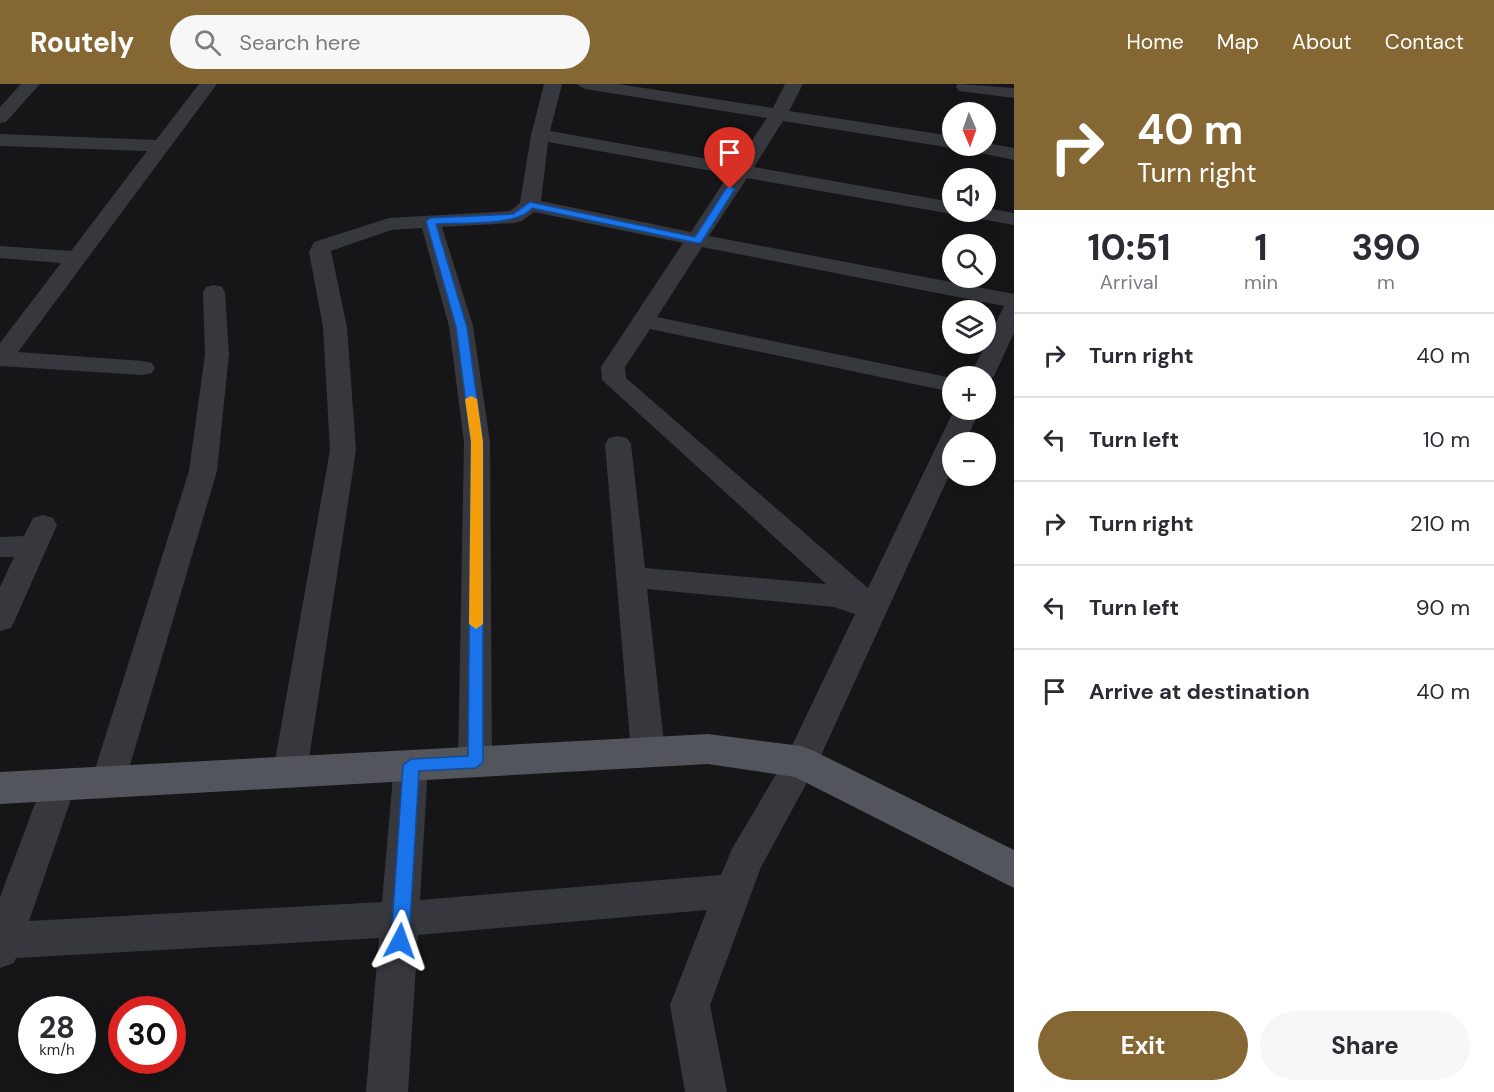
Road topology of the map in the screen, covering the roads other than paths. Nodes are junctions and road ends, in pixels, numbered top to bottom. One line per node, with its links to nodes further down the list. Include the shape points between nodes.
1 (32, 84): 9 (street)
2 (208, 84): 13 (street)
3 (553, 84): 10 (street)
4 (585, 84): 8 (street)
5 (794, 84): 8 (street)
6 (965, 87): 7 (street)
7 (1014, 93)
8 (778, 115): 12 (street); 16 (street)
9 (0, 118)
10 (540, 135): 16 (street); 17 (street)
11 (0, 140): 13 (street)
12 (942, 140)
13 (161, 146): 24 (street)
14 (996, 150): 15 (street)
15 (1014, 154)
16 (741, 172): 18 (street); 22 (street)
17 (530, 205): 21 (street, via 515,217); 22 (street)
18 (942, 206)
19 (996, 216): 20 (street)
20 (1014, 219)
21 (430, 221): 40 (street, via 461,327 477,442); 43 (street, via 389,224 329,242 320,252 336,327 343,450)
22 (697, 240): 26 (street); 28 (street)
23 (0, 252): 24 (street)
24 (76, 258): 29 (street)
25 (214, 292): 44 (street, via 217,354 203,471)
26 (1014, 301)
27 (1014, 308): 30 (street)
28 (644, 321): 32 (street); 37 (street, via 613,367 614,380)
29 (0, 358): 31 (street)
30 (987, 366)
31 (143, 368)
32 (942, 383)
33 (962, 420): 37 (street)
34 (618, 444): 36 (street)
35 (0, 547): 38 (street, via 38,535)
36 (632, 577): 37 (street, via 837,596); 39 (street)
37 (873, 609): 41 (street)
38 (0, 620)
39 (648, 752): 40 (main road); 41 (main road, via 708,749)
40 (476, 762): 42 (main road)
41 (801, 762): 47 (main road); 48 (street, via 745,861)
42 (411, 765): 43 (main road); 49 (street)
43 (290, 772): 44 (main road)
44 (108, 782): 45 (main road)
45 (59, 785): 46 (main road); 50 (street)
46 (0, 788)
47 (1014, 870)
48 (734, 891): 49 (street); 52 (street, via 690,1005)
49 (402, 920): 50 (street); 51 (street)
50 (1, 944)
51 (387, 1092)
52 (706, 1092)

